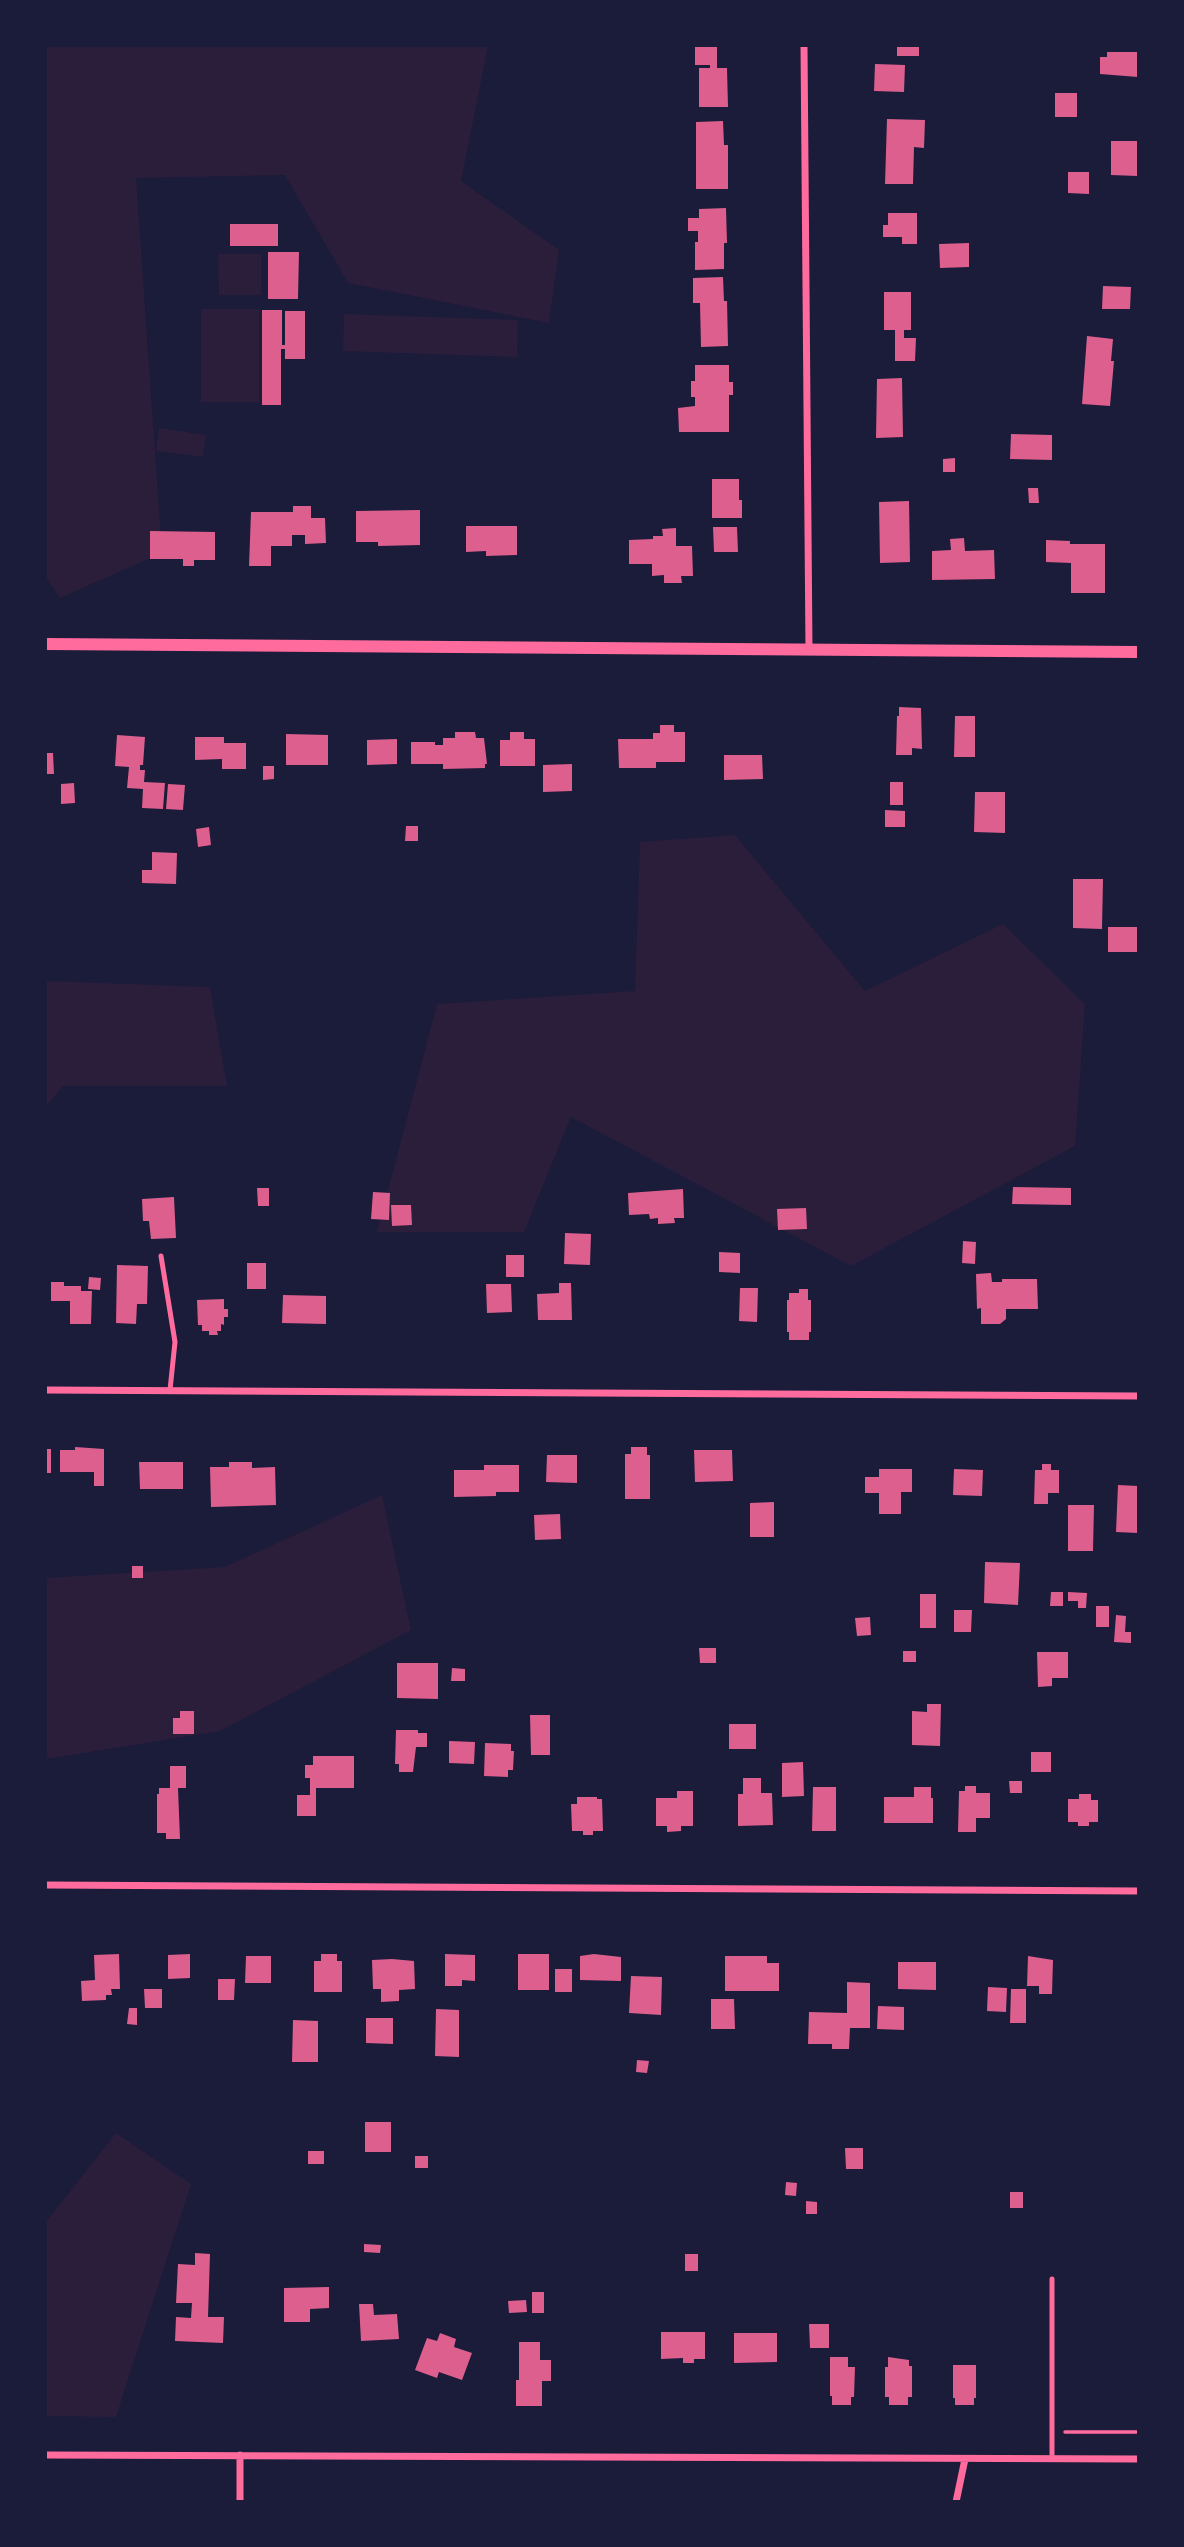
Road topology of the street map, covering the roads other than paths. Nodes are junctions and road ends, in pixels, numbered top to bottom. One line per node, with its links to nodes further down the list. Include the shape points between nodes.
1 (804, 46): 3 (street)
2 (46, 644): 3 (street)
3 (809, 650): 4 (street)
4 (1139, 652)
5 (161, 1255): 7 (lane, via 175,1342)
6 (46, 1390): 7 (street)
7 (170, 1391): 8 (street)
8 (1139, 1396)
9 (46, 1885): 10 (street)
10 (1139, 1891)
11 (1052, 2279): 15 (lane)
12 (46, 2455): 13 (street)
13 (240, 2455): 14 (street); 17 (street)
14 (965, 2459): 15 (street); 18 (street)
15 (1052, 2459): 16 (street)
16 (1139, 2459)
17 (240, 2501)
18 (956, 2501)

